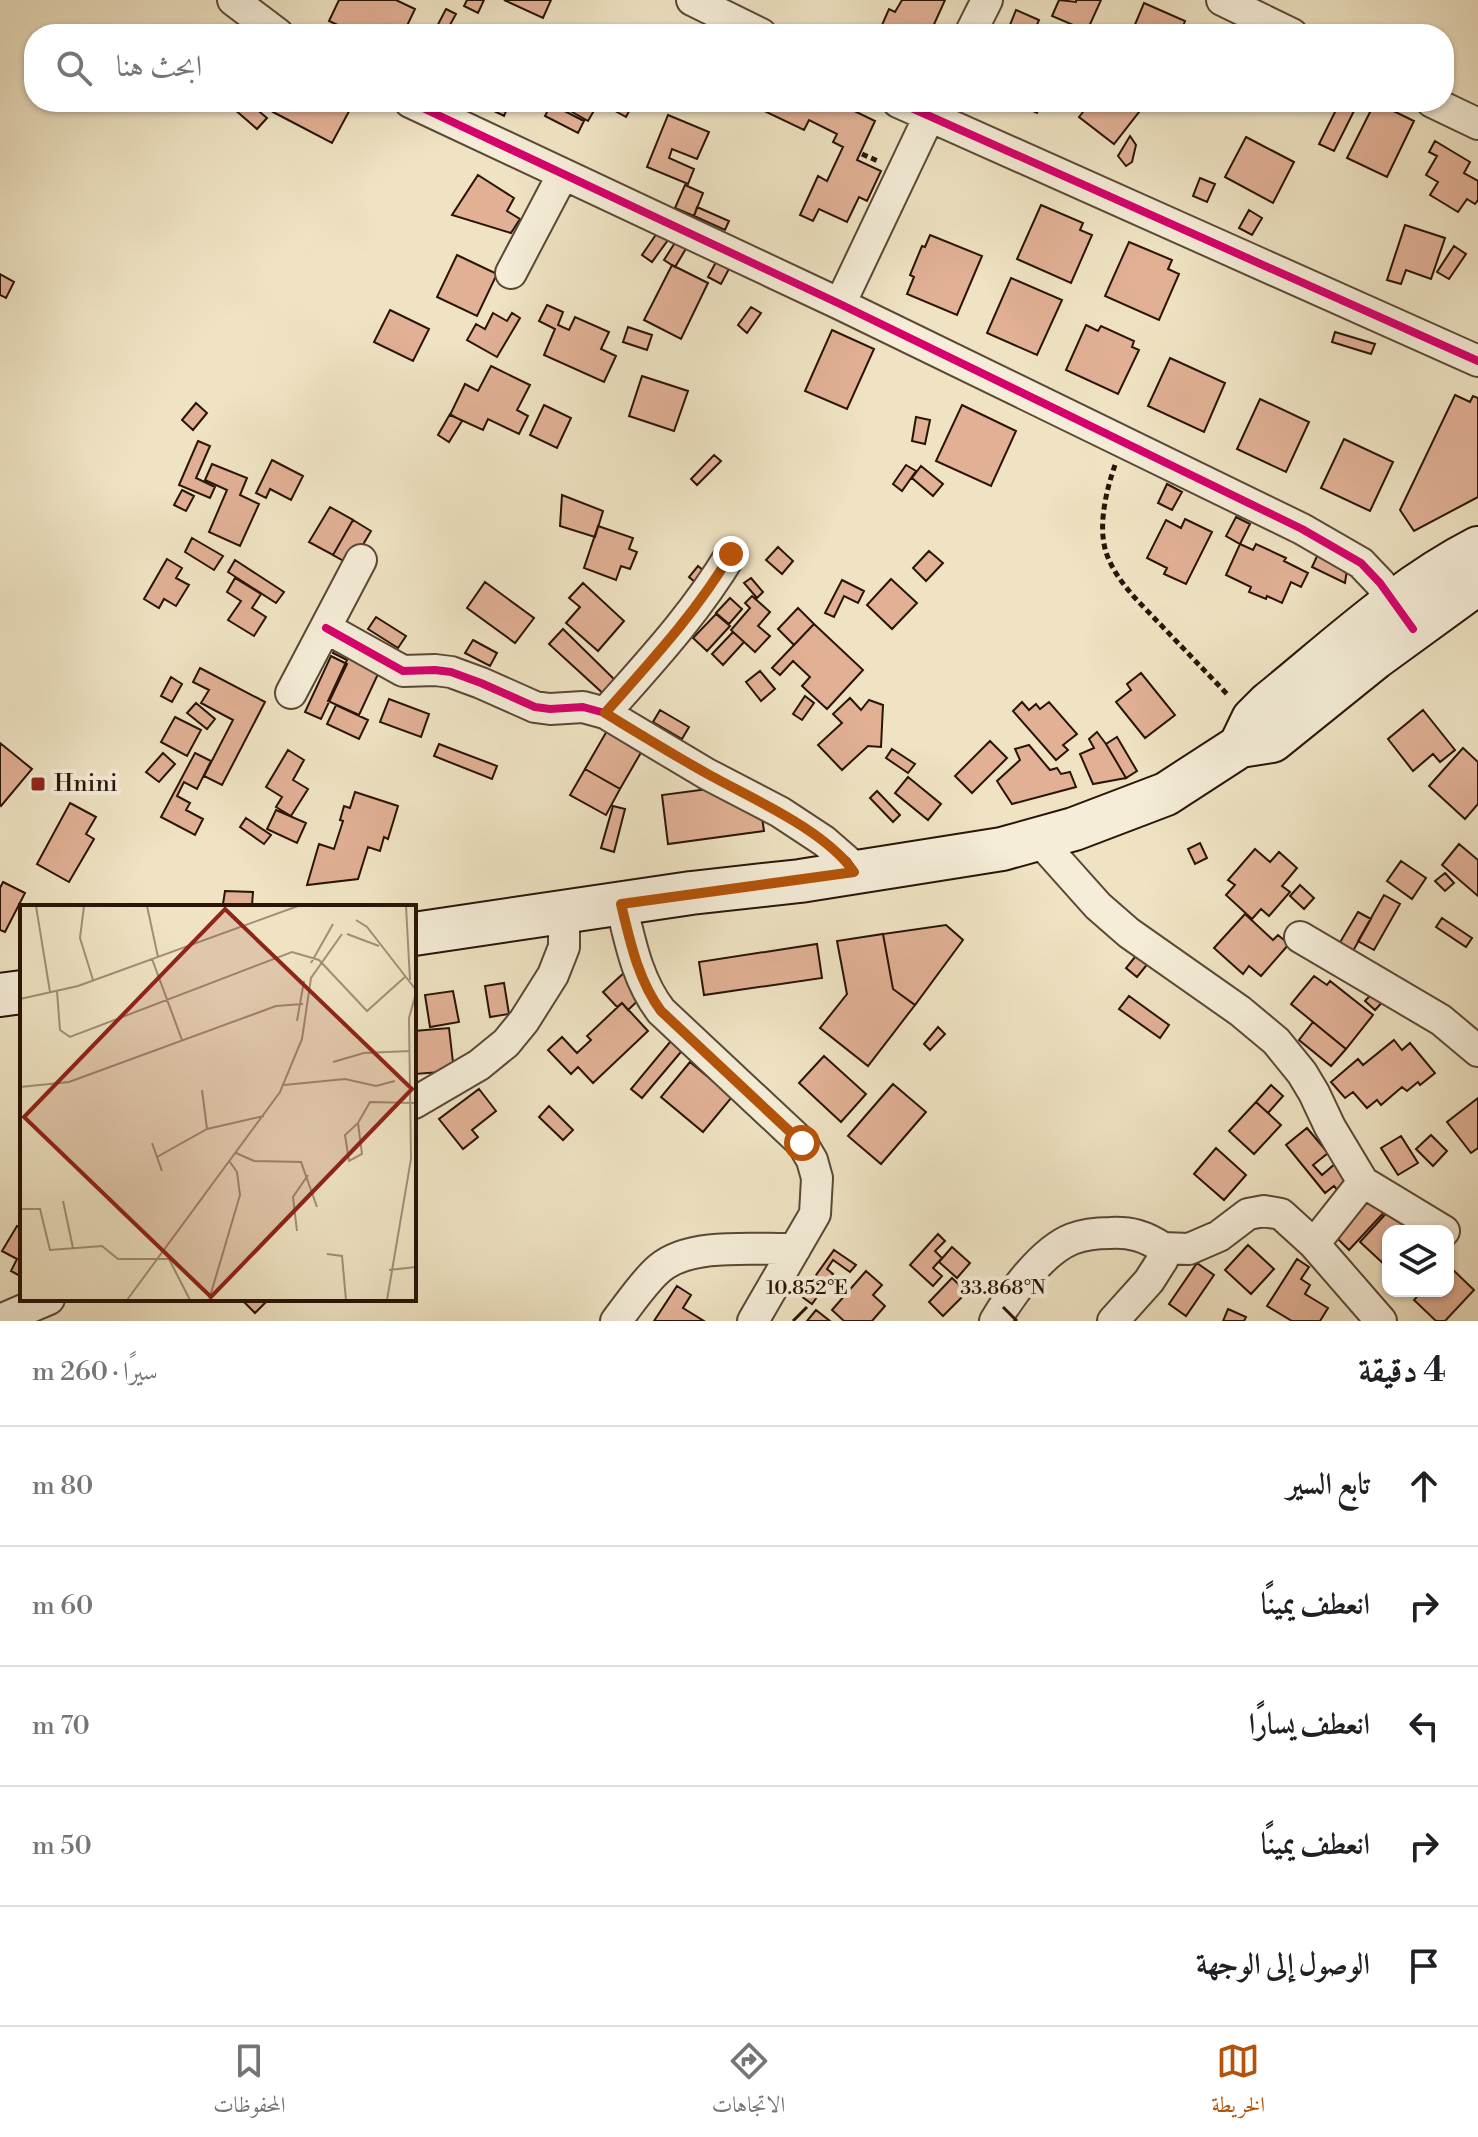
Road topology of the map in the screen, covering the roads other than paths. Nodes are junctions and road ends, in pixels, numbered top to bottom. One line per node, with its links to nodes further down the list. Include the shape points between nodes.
1 (233, 0): 5 (street)
2 (692, 0): 6 (street)
3 (987, 0): 7 (street)
4 (1222, 0): 8 (street)
5 (265, 24)
6 (741, 24)
7 (975, 24)
8 (1271, 24)
9 (431, 112): 14 (street)
10 (931, 112): 16 (street)
11 (936, 112): 17 (street)
12 (1453, 112): 13 (street)
13 (1478, 124)
14 (563, 174): 15 (street); 16 (street)
15 (511, 273)
16 (840, 304): 22 (street, via 1302,529 1361,563)
17 (1478, 361)
18 (1478, 548): 22 (main road, via 1443,566)
19 (731, 554): 25 (street, via 678,630)
20 (361, 560): 23 (street)
21 (1478, 583): 22 (main road)
22 (1403, 616): 26 (main road, via 1268,704 1253,719 1240,746 1166,794)
23 (326, 628): 24 (street); 25 (street, via 403,671 451,672 535,707 583,707)
24 (291, 693)
25 (605, 713): 27 (street, via 780,812 824,841)
26 (1039, 840): 27 (main road); 36 (street, via 1129,933 1276,1041 1308,1083)
27 (854, 872): 28 (main road)
28 (621, 904): 29 (main road); 40 (street, via 636,962 654,1002 802,1143 812,1160 815,1214)
29 (564, 912): 30 (main road); 35 (street, via 564,947 524,1021 479,1065)
30 (416, 934)
31 (1300, 937): 34 (street, via 1441,1020)
32 (20, 992): 33 (main road)
33 (0, 995)
34 (1478, 1051)
35 (416, 1102)
36 (1363, 1182): 37 (street); 38 (street)
37 (1434, 1225)
38 (1314, 1244): 39 (street, via 1281,1214 1264,1211 1248,1214 1219,1236 1189,1249); 47 (street)
39 (1163, 1248): 45 (street, via 1145,1236 1125,1232 1070,1240 1044,1258); 46 (street, via 1163,1259 1149,1281)
40 (795, 1249): 43 (street, via 703,1250 677,1257 659,1268); 44 (street)
41 (44, 1301): 42 (street)
42 (0, 1320)
43 (616, 1321)
44 (753, 1321)
45 (995, 1321)
46 (1113, 1321)
47 (1381, 1321)

